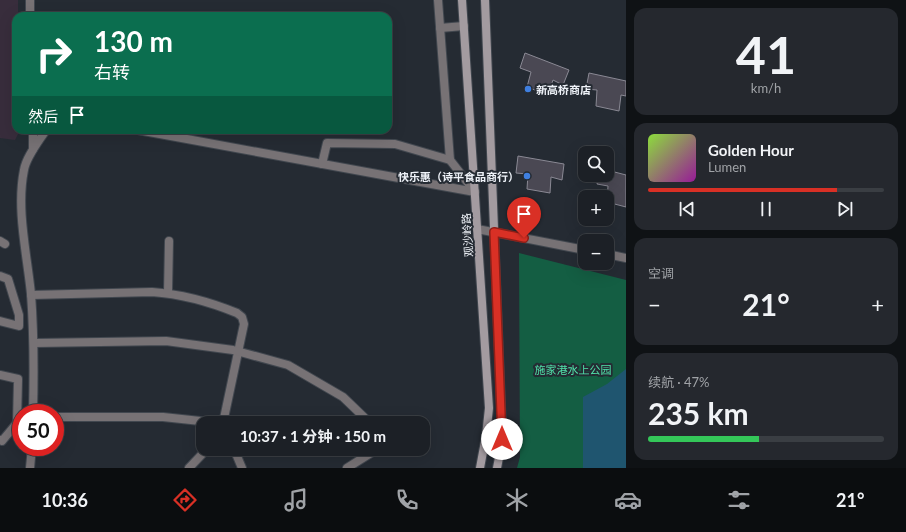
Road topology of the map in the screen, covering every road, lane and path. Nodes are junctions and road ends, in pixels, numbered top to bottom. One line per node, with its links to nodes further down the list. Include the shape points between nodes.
1 (30, 0): 5 (street)
2 (438, 0): 7 (street)
3 (462, 0): 6 (main road, 观沙岭路)
4 (485, 0): 16 (main road)
5 (30, 12)
6 (464, 26): 7 (street); 14 (main road, 观沙岭路)
7 (440, 28): 12 (street)
8 (33, 134): 11 (street)
9 (43, 134): 11 (street)
10 (160, 134): 13 (street)
11 (33, 149): 23 (street, via 24,168 20,203)
12 (450, 160): 13 (street, via 394,144 327,143); 14 (street)
13 (322, 164): 14 (street)
14 (475, 192): 15 (main road, 观沙岭路)
15 (477, 229): 16 (street); 42 (main road, 观沙岭路, via 489,408)
16 (494, 232): 18 (street); 43 (main road, via 502,431)
17 (170, 241): 22 (street)
18 (578, 249)
19 (614, 255): 20 (street)
20 (626, 258)
21 (0, 276): 24 (street, via 8,279 19,315 19,326)
22 (168, 293): 23 (street); 26 (street, via 238,313 244,324)
23 (31, 295): 25 (street)
24 (0, 321)
25 (34, 343): 26 (street, via 166,341); 28 (street)
26 (238, 351): 29 (street); 30 (street, via 288,365 343,397)
27 (0, 375): 33 (street, via 18,379 17,423 2,441)
28 (33, 404)
29 (224, 416)
30 (363, 416)
31 (64, 417): 32 (street, via 162,417)
32 (196, 421)
33 (0, 440)
34 (31, 456): 38 (street)
35 (200, 456): 39 (street)
36 (237, 456): 40 (street)
37 (366, 456): 41 (street)
38 (30, 468)
39 (189, 468)
40 (242, 468)
41 (347, 468)
42 (480, 468)
43 (497, 468)

